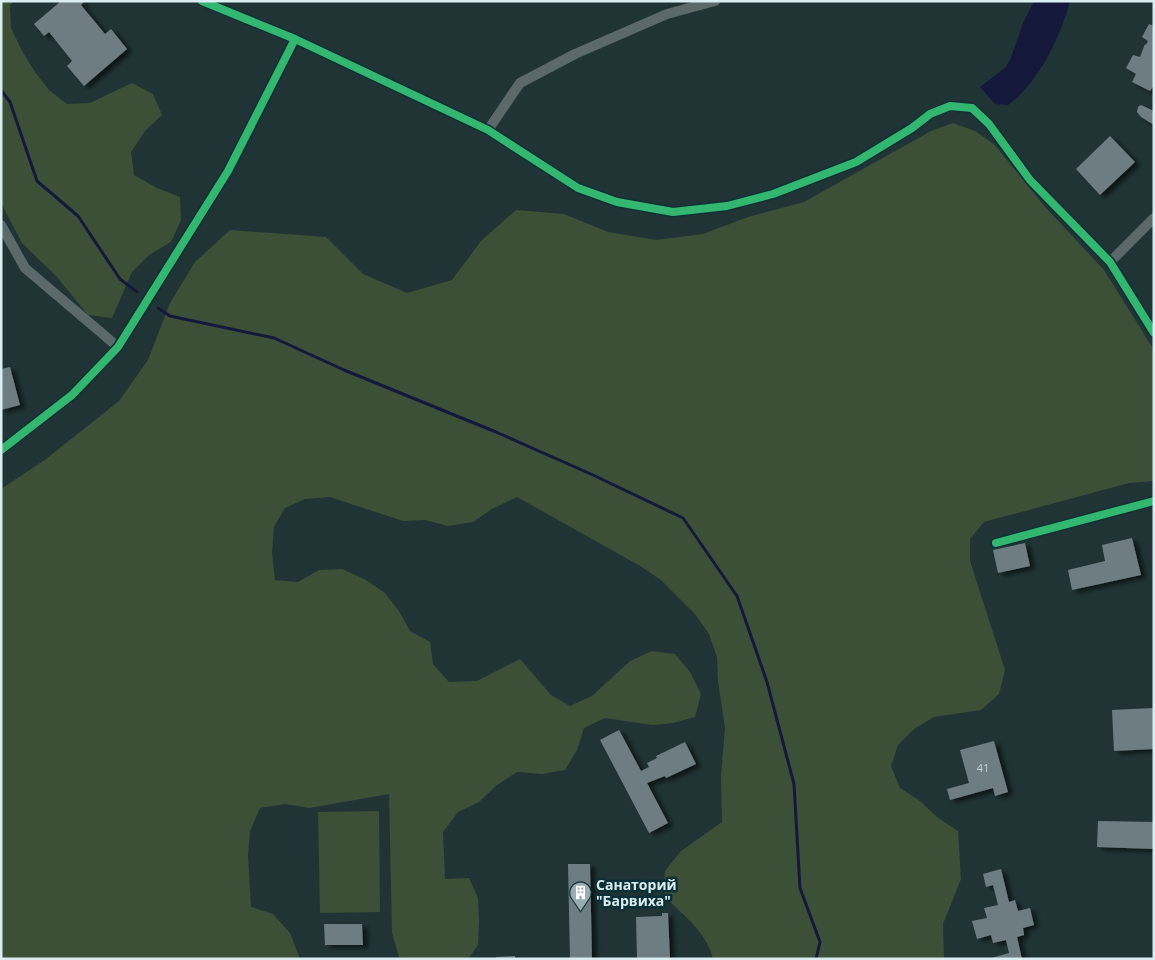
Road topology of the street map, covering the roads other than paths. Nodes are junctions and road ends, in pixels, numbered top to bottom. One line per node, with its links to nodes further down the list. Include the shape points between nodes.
1 (202, 1): 3 (street)
2 (715, 1): 4 (street, via 667,14 575,54 520,83)
3 (295, 39): 4 (street); 9 (street, via 228,170)
4 (488, 130): 7 (street, via 578,188 617,202 673,212 727,206 773,194 856,162 930,114 950,106 972,108 989,124 1030,180)
5 (1154, 218): 7 (street)
6 (1, 225): 9 (street, via 25,268)
7 (1110, 262): 8 (street)
8 (1154, 333)
9 (118, 347): 10 (street, via 72,395)
10 (1, 450)
11 (1154, 501): 12 (street)
12 (996, 543)

